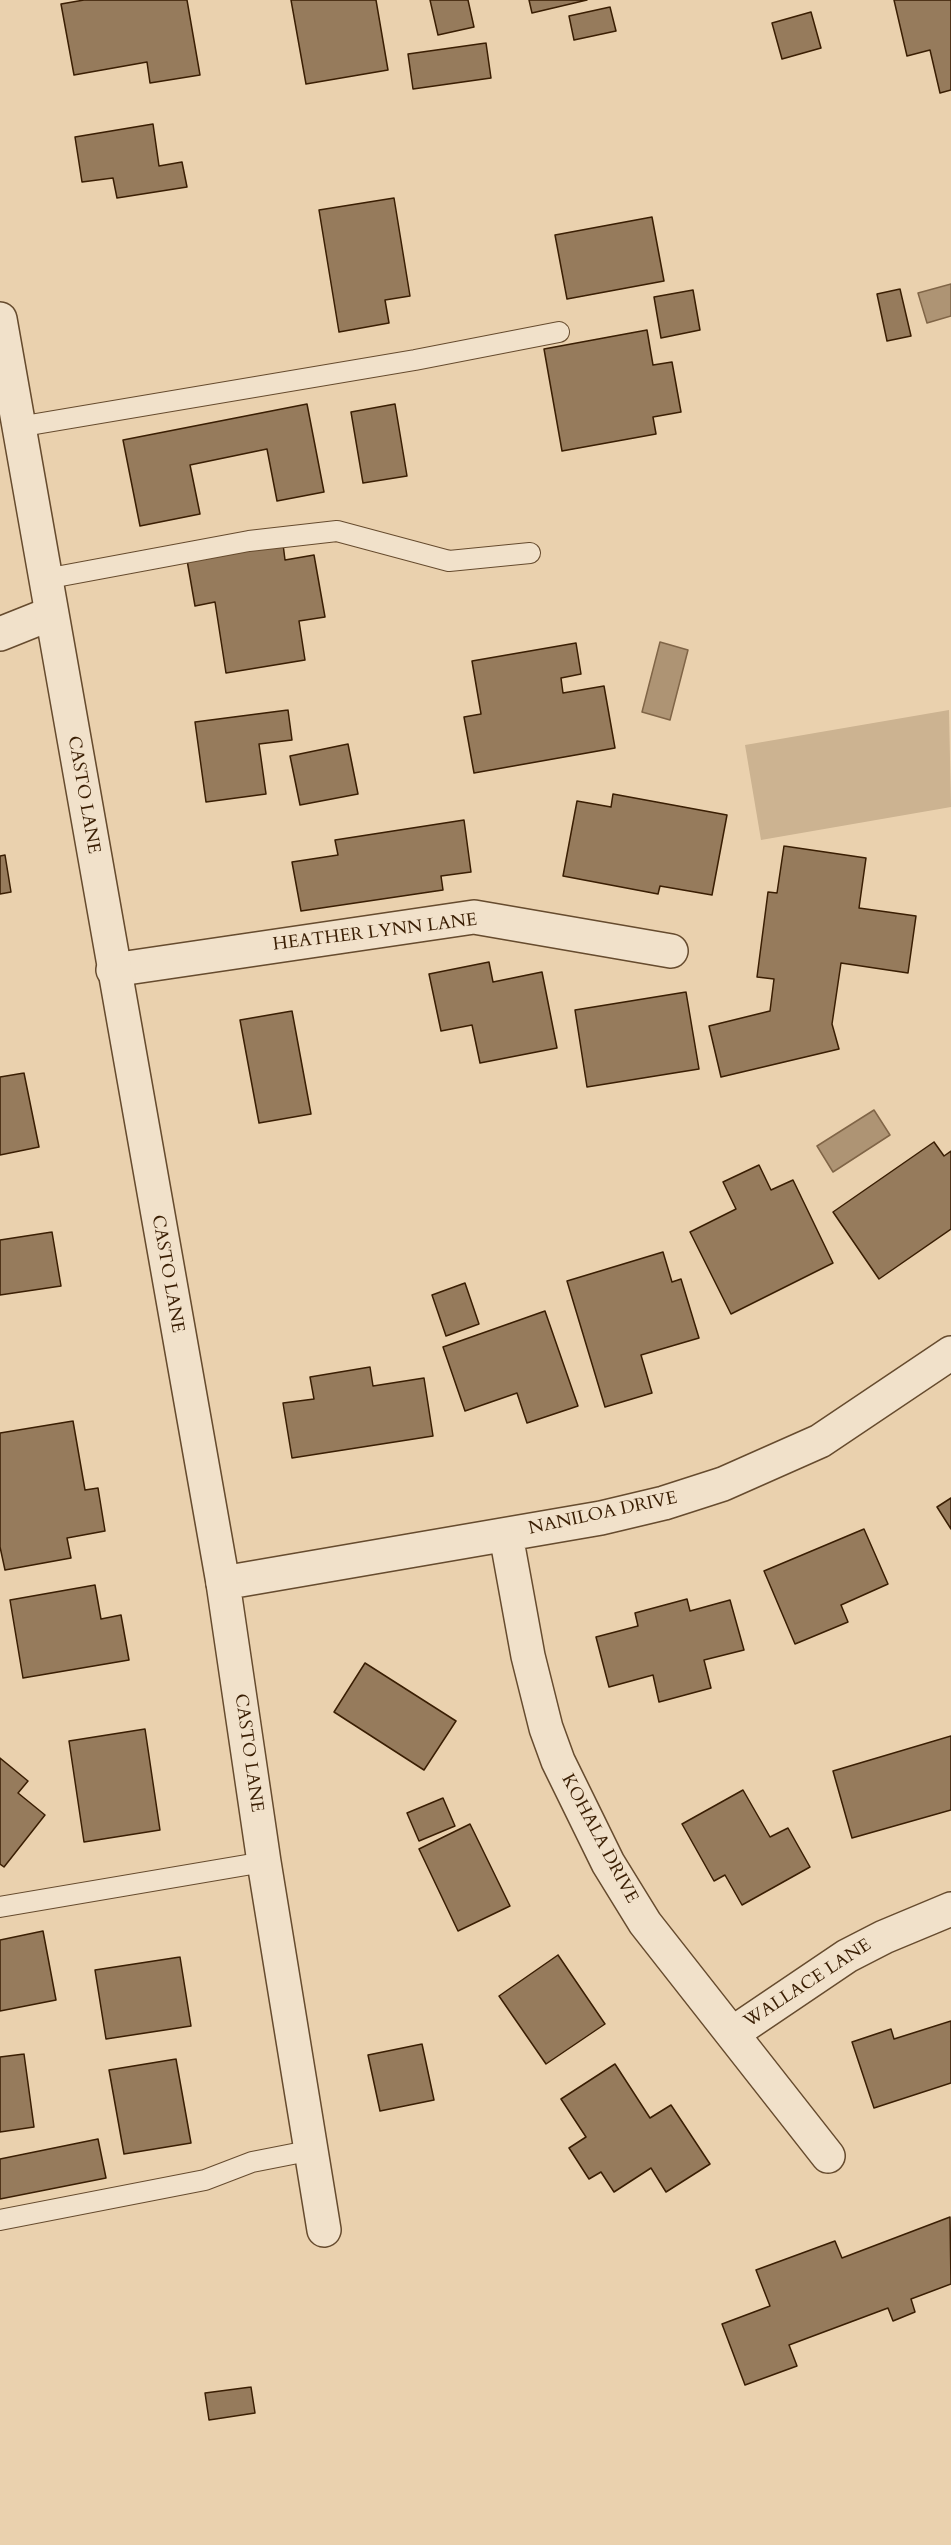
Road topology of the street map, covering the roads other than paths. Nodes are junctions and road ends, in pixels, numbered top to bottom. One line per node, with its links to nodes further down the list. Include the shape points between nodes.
1 (0, 319): 3 (street, CASTO LANE)
2 (559, 332): 3 (lane)
3 (18, 427): 5 (street, CASTO LANE)
4 (530, 553): 5 (lane, via 449,561 337,531 249,541)
5 (45, 579): 6 (street, CASTO LANE)
6 (51, 615): 7 (street); 9 (street, CASTO LANE)
7 (0, 634)
8 (671, 951): 9 (street, HEATHER LYNN LANE, via 474,917)
9 (113, 970): 12 (street, CASTO LANE)
10 (951, 1353): 11 (street, NANILOA DRIVE, via 820,1441 763,1467 664,1503)
11 (506, 1534): 12 (street, NANILOA DRIVE); 16 (street, KOHALA DRIVE, via 537,1693 558,1761 608,1863 645,1923)
12 (223, 1583): 13 (street, CASTO LANE)
13 (264, 1862): 14 (lane); 17 (street, CASTO LANE)
14 (0, 1907)
15 (951, 1909): 16 (street, WALLACE LANE, via 847,1956)
16 (733, 2033): 18 (street, KOHALA DRIVE)
17 (313, 2150): 19 (lane, via 252,2162 205,2180); 20 (street, CASTO LANE)
18 (828, 2156)
19 (0, 2220)
20 (324, 2230)

